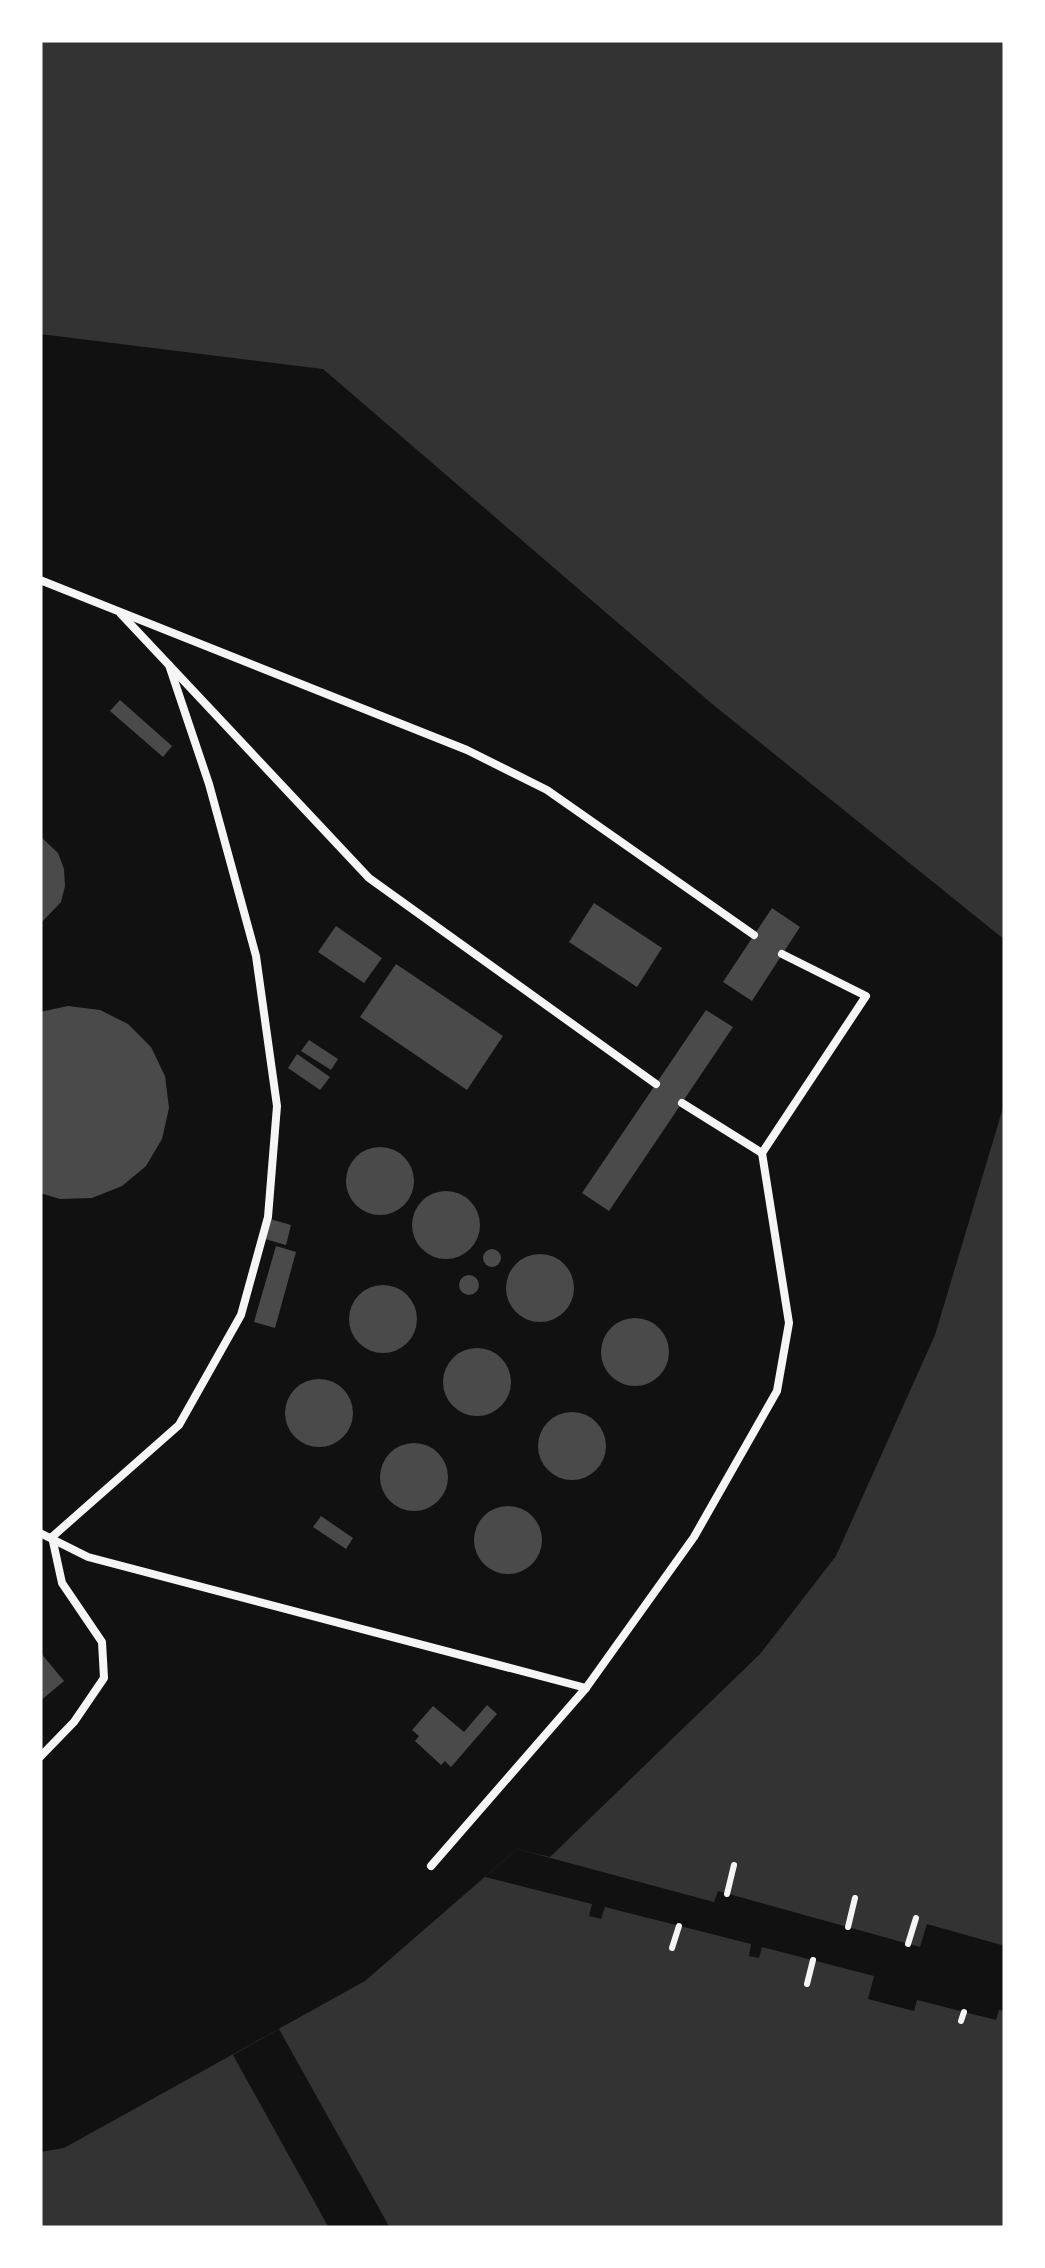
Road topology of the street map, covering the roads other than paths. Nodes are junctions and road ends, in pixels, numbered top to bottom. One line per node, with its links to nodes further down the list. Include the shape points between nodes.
1 (40, 580): 2 (lane)
2 (119, 612): 3 (lane); 4 (lane, via 467,750 547,790)
3 (169, 665): 6 (lane, via 369,878); 10 (lane, via 210,784 256,956 277,1106 268,1217 242,1316 179,1425)
4 (754, 935)
5 (782, 954): 8 (lane, via 866,996)
6 (656, 1084)
7 (682, 1102): 8 (lane)
8 (762, 1153): 11 (lane, via 789,1323 777,1391 694,1537)
9 (40, 1533): 10 (lane)
10 (52, 1537): 11 (lane, via 88,1556); 12 (lane, via 62,1583 102,1642 104,1678)
11 (586, 1688): 13 (lane)
12 (40, 1757)
13 (431, 1866)

